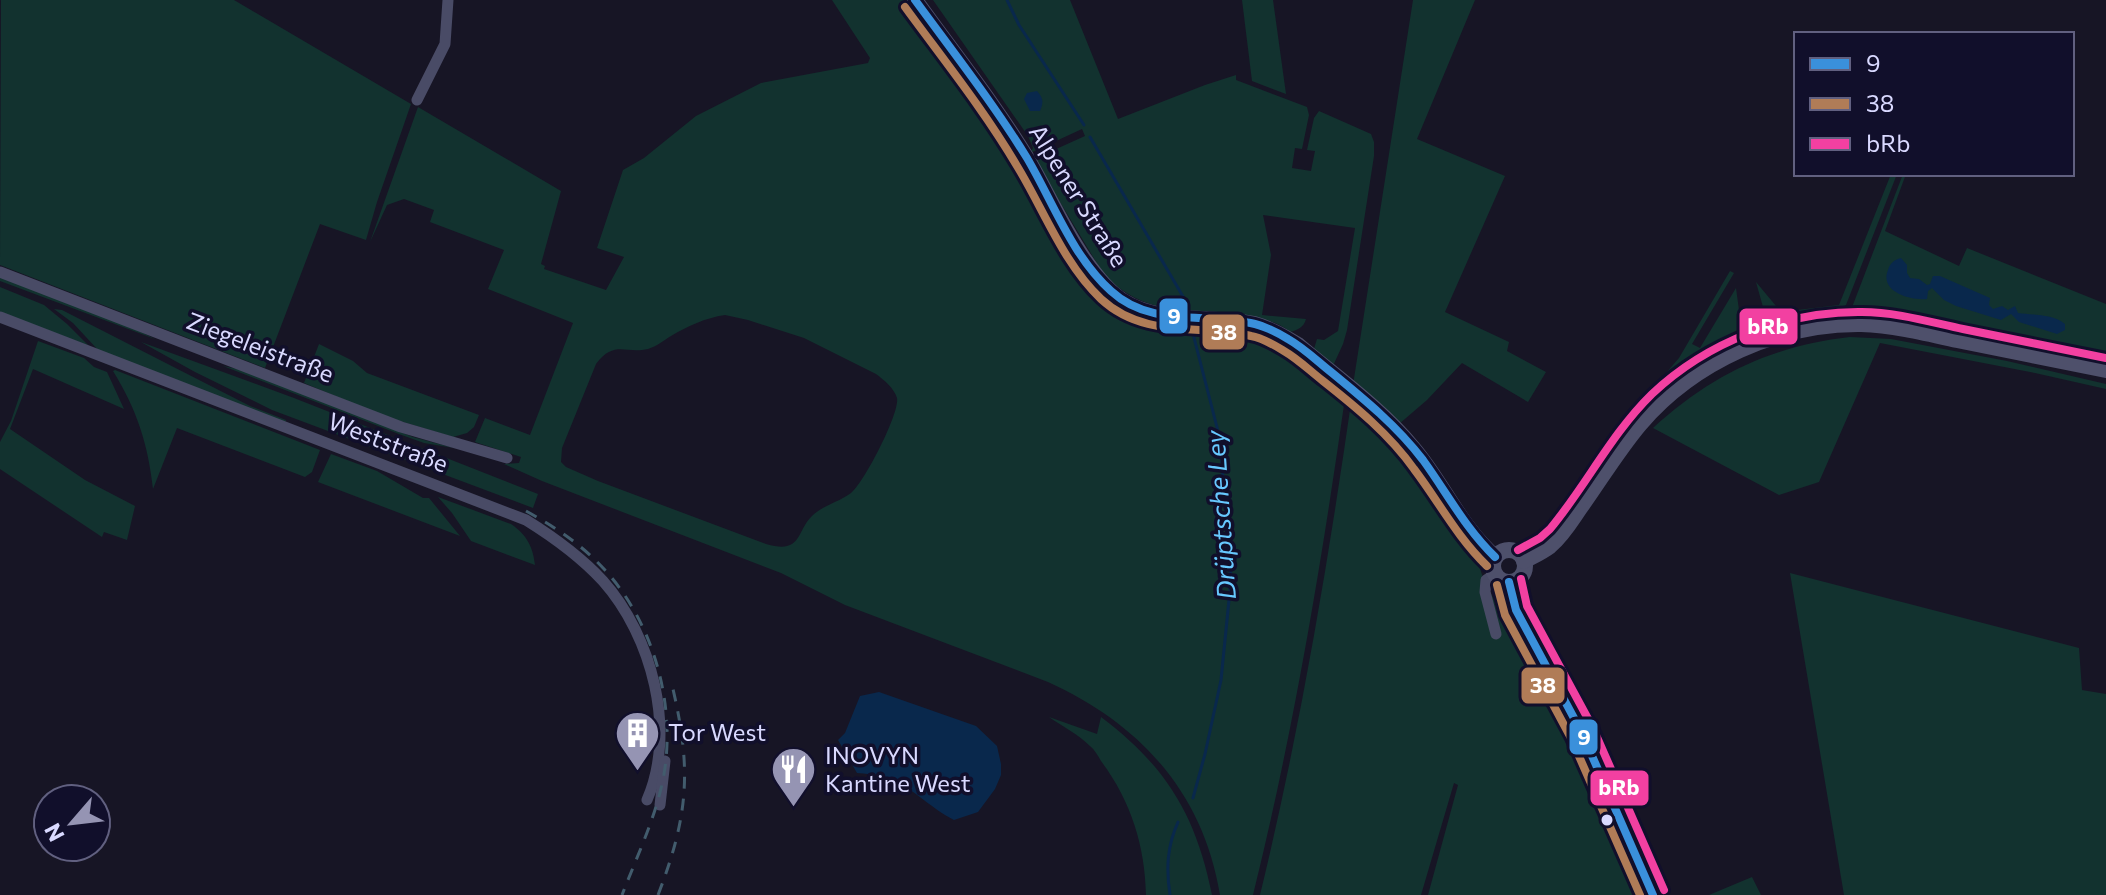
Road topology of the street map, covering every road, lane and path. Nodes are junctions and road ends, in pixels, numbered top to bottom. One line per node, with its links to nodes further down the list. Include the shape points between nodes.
1 (448, 0): 3 (street, via 445,44)
2 (915, 0): 9 (street, Alpener Straße, via 1013,137 1102,282 1123,301 1153,313 1255,324 1298,345 1400,433)
3 (417, 100)
4 (0, 272): 7 (street, Ziegeleistraße, via 401,427)
5 (0, 317): 11 (street, Weststraße, via 526,520 582,560 629,619 644,652)
6 (2106, 370): 8 (street, via 1873,325 1820,328 1764,340 1715,363 1662,402 1634,432 1561,535)
7 (507, 458)
8 (1524, 561): 9 (street, via 1518,579); 9 (street, via 1513,550 1503,551)
9 (1500, 571): 10 (street, via 1486,580 1485,592); 14 (street, Alpener Straße, via 1582,733)
10 (1496, 634)
11 (659, 719): 12 (street, Weststraße, via 659,755); 13 (street, Weststraße, via 667,729)
12 (647, 800)
13 (660, 805)
14 (1653, 895)

